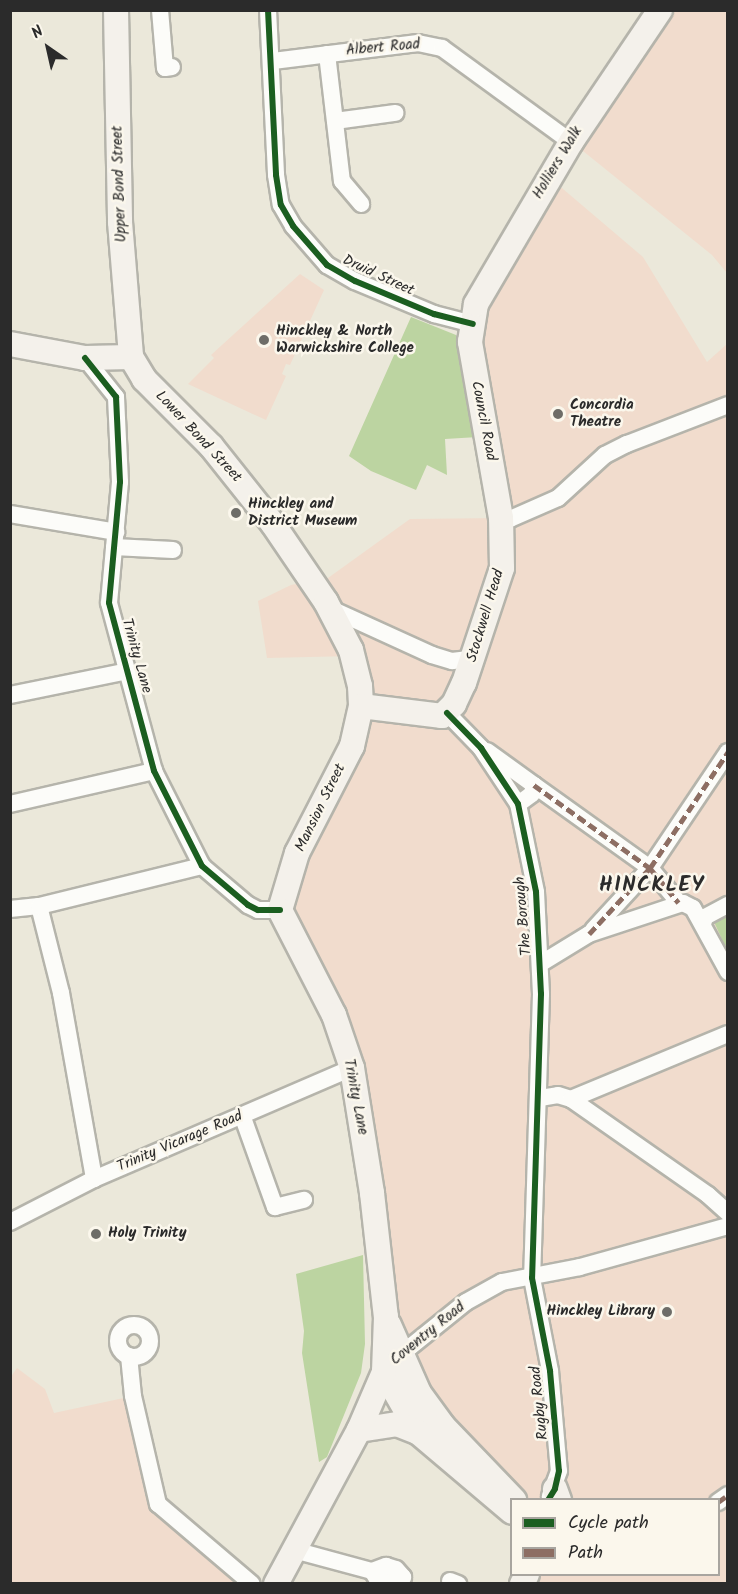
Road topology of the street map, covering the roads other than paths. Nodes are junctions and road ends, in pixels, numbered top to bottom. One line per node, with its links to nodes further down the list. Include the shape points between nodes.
1 (116, 10): 14 (main road, Upper Bond Street, via 120,222)
2 (160, 10): 7 (street, via 165,68)
3 (268, 10): 6 (street, Druid Street)
4 (660, 10): 10 (main road, Holliers Walk)
5 (327, 54): 6 (street, Albert Road); 9 (street); 10 (street, Albert Road, via 418,43 442,48)
6 (273, 61): 12 (street, Druid Street, via 278,191 280,205 293,226 327,265 355,281 434,314)
7 (172, 67)
8 (395, 113): 9 (street)
9 (335, 120): 11 (street, via 342,181)
10 (571, 142): 12 (main road, Holliers Walk, via 477,304)
11 (362, 204)
12 (472, 324): 18 (main road, Council Road, via 474,370)
13 (10, 344): 15 (main road)
14 (131, 357): 15 (main road); 21 (main road, Lower Bond Street, via 144,379 204,439 252,496)
15 (85, 358): 19 (street, Trinity Lane, via 116,398 120,482)
16 (728, 405): 18 (street, via 627,444 605,455 558,498 510,519)
17 (10, 514): 19 (street)
18 (501, 518): 22 (main road, Stockwell Head, via 502,568)
19 (115, 539): 20 (street); 23 (street, Trinity Lane, via 109,603)
20 (173, 550)
21 (329, 608): 22 (street, via 432,655 452,661); 25 (main road, Lower Bond Street, via 351,650)
22 (475, 658): 26 (main road, Stockwell Head)
23 (128, 671): 24 (street); 29 (street, Trinity Lane)
24 (10, 695)
25 (361, 706): 26 (main road, via 435,717); 39 (main road, Mansion Street, via 351,746 297,853)
26 (447, 713): 27 (street, The Borough)
27 (481, 748): 30 (street, The Borough, via 500,757); 32 (street, The Borough)
28 (728, 752): 34 (street)
29 (154, 771): 31 (street); 33 (street, Trinity Lane)
30 (534, 785): 32 (street, via 532,794); 34 (street, The Borough)
31 (10, 804)
32 (518, 804): 42 (street, The Borough, via 536,892)
33 (202, 866): 37 (street); 39 (street, Trinity Lane, via 248,905 258,910)
34 (650, 868): 35 (street, The Borough); 41 (street)
35 (679, 903): 40 (street, The Borough, via 693,908); 41 (street)
36 (728, 905): 40 (street, via 705,917)
37 (39, 906): 38 (street); 49 (street, via 61,993)
38 (10, 909)
39 (280, 910): 45 (main road, Trinity Lane, via 334,1015)
40 (703, 924): 43 (street, The Borough)
41 (589, 934): 42 (street)
42 (540, 964): 46 (street, The Borough)
43 (728, 972)
44 (728, 1034): 47 (street)
45 (352, 1068): 48 (street, Trinity Vicarage Road); 55 (main road, Trinity Lane)
46 (540, 1098): 47 (street, via 558,1095); 54 (street, Rugby Road)
47 (571, 1099): 51 (street)
48 (242, 1115): 49 (street, Trinity Vicarage Road); 50 (street, via 275,1207)
49 (94, 1179): 52 (street, Trinity Vicarage Road)
50 (304, 1200)
51 (728, 1213)
52 (10, 1222)
53 (728, 1226): 54 (street, Coventry Road)
54 (532, 1278): 56 (street, Coventry Road, via 502,1282 484,1292); 61 (street, Rugby Road, via 550,1371 559,1471)
55 (386, 1317): 56 (main road, Trinity Lane); 58 (main road, Trinity Lane)
56 (401, 1353): 58 (street, Coventry Road); 62 (main road, Trinity Lane, via 418,1393 443,1426)
57 (129, 1356): 65 (street, via 132,1396 158,1504)
58 (384, 1372): 59 (main road, Coventry Road); 60 (main road)
59 (359, 1430): 60 (main road, via 397,1424); 64 (main road, Coventry Road)
60 (419, 1433): 63 (main road)
61 (554, 1496)
62 (512, 1498)
63 (510, 1510)
64 (294, 1550): 66 (main road, Coventry Road); 67 (street, via 372,1571 377,1578)
65 (252, 1584)
66 (276, 1584)
67 (394, 1584)

